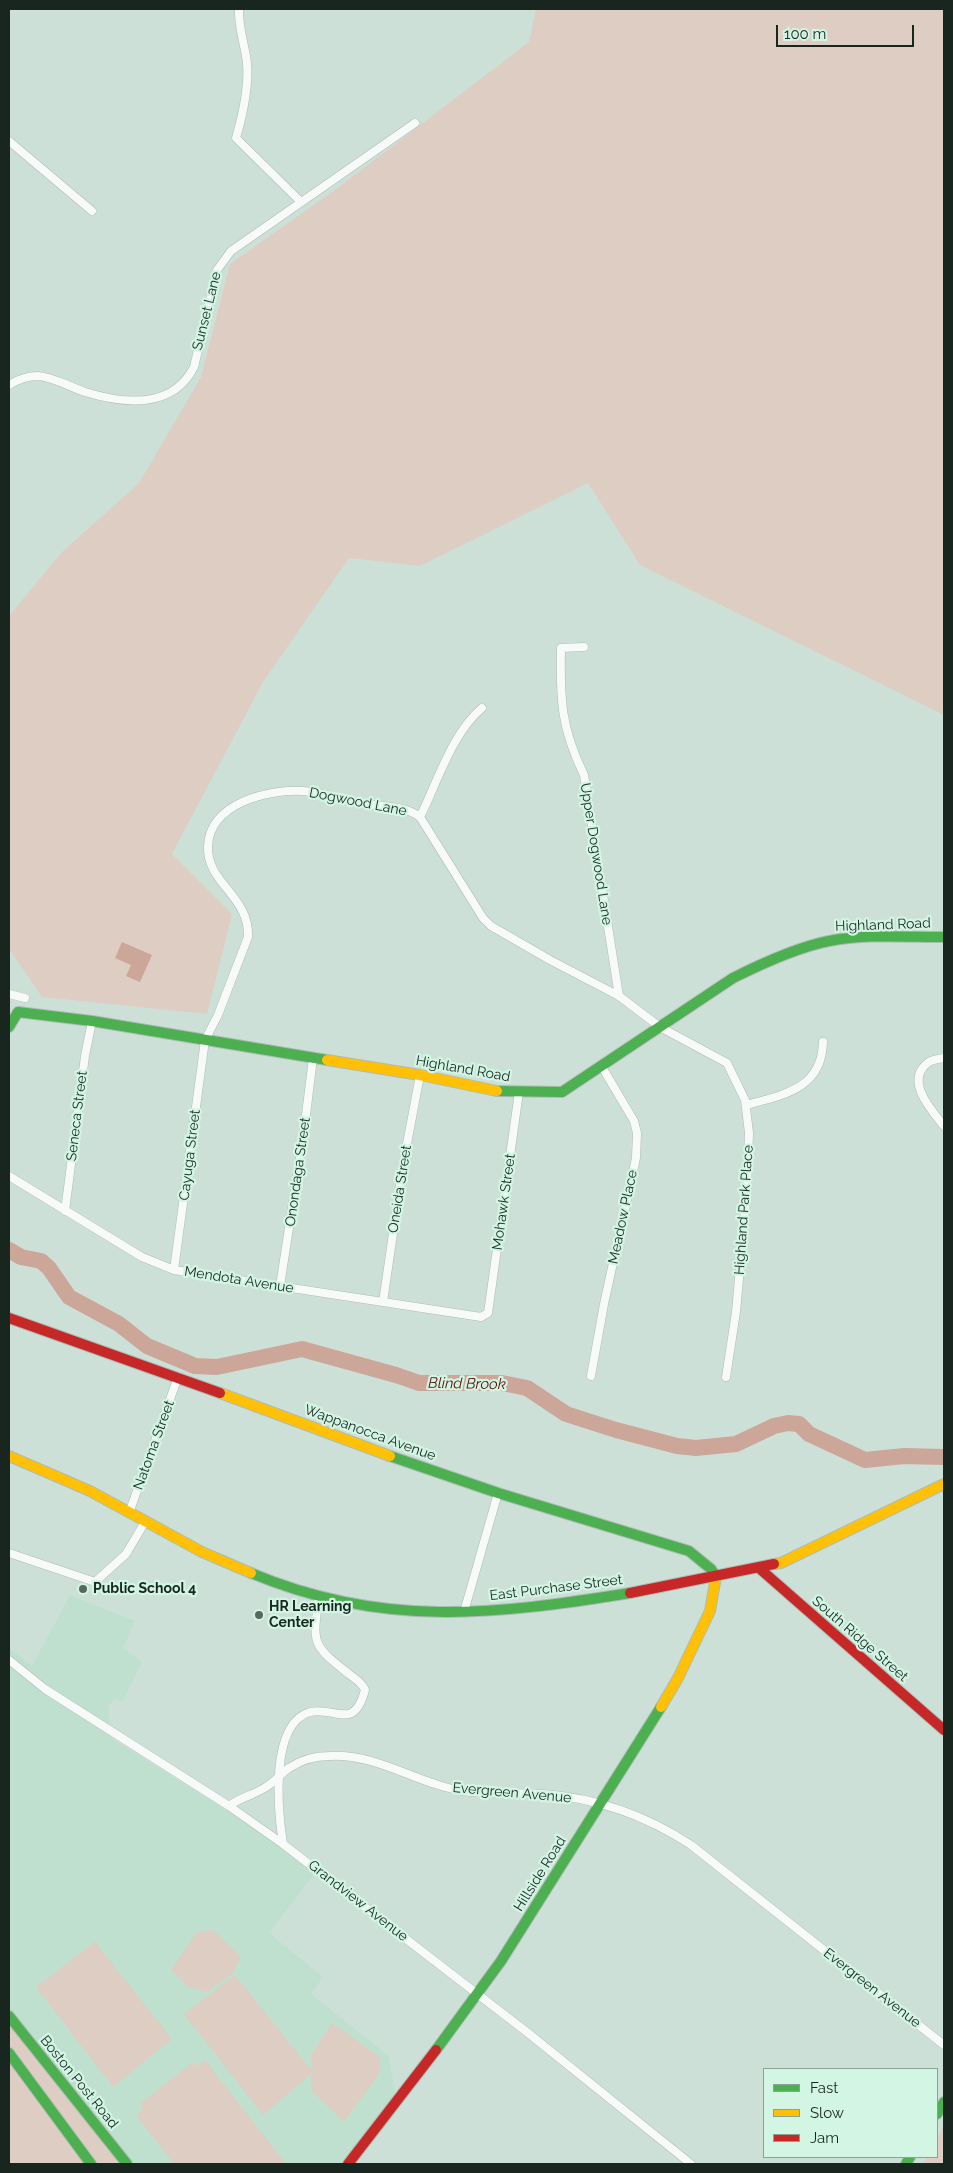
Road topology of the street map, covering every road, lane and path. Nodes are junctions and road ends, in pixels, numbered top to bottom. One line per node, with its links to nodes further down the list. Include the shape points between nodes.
1 (239, 9): 4 (street, via 247,83 236,138)
2 (416, 123): 4 (street, Sunset Lane)
3 (9, 141): 5 (street)
4 (300, 201): 6 (street, Sunset Lane, via 231,251 220,263 194,367 179,388 146,400 132,400 102,396 38,376)
5 (92, 211)
6 (9, 384)
7 (584, 647): 12 (street, Upper Dogwood Lane, via 561,648 562,717 584,775)
8 (482, 708): 9 (street, via 470,718 460,734)
9 (420, 817): 12 (street, Dogwood Lane, via 474,905 491,926); 17 (street, Dogwood Lane, via 405,809 304,791 276,791 235,806 222,815 208,839 211,864 244,910 249,925 248,937)
10 (944, 938): 15 (street, Highland Road, via 828,941 733,978)
11 (9, 994): 13 (street)
12 (619, 996): 15 (street, Dogwood Lane)
13 (24, 998)
14 (92, 1021): 16 (street, Highland Road, via 18,1012); 17 (street, Highland Road); 27 (street, Seneca Street)
15 (660, 1026): 21 (street, Highland Road); 24 (street, Highland Park Place, via 727,1063)
16 (9, 1027)
17 (205, 1040): 19 (street, Highland Road); 28 (street, Cayuga Street)
18 (823, 1042): 24 (street, via 823,1057 802,1086 777,1097)
19 (313, 1058): 22 (street, Highland Road); 29 (street, Onondaga Street)
20 (944, 1058): 25 (street, via 929,1062 919,1079 924,1102)
21 (602, 1067): 23 (street, Highland Road, via 562,1092); 33 (street, Meadow Place, via 634,1121 637,1134 636,1158)
22 (420, 1075): 23 (street, Highland Road, via 503,1092); 30 (street, Oneida Street)
23 (519, 1092): 31 (street, Mohawk Street)
24 (746, 1104): 35 (street, Highland Park Place, via 749,1134 747,1189 736,1312)
25 (944, 1126)
26 (9, 1176): 27 (street, Mendota Avenue)
27 (65, 1211): 28 (street, Mendota Avenue, via 142,1257)
28 (174, 1270): 29 (street, Mendota Avenue)
29 (280, 1286): 30 (street, Mendota Avenue)
30 (383, 1302): 31 (street, Mendota Avenue, via 481,1317)
31 (489, 1311)
32 (9, 1318): 34 (street, Wappanocca Avenue)
33 (591, 1376)
34 (178, 1377): 38 (street, Wappanocca Avenue, via 383,1454); 39 (street, Natoma Street)
35 (726, 1377)
36 (9, 1456): 39 (street, via 69,1481)
37 (944, 1484): 42 (street, via 781,1563)
38 (498, 1493): 43 (street, Wappanocca Avenue, via 689,1551 711,1568); 45 (street)
39 (129, 1513): 40 (street, East Purchase Street)
40 (145, 1522): 41 (street, via 126,1554 95,1582); 44 (street, East Purchase Street, via 202,1552 283,1586)
41 (9, 1553)
42 (759, 1568): 43 (street, East Purchase Street); 47 (street, South Ridge Street)
43 (716, 1577): 45 (street, East Purchase Street, via 575,1602); 49 (street, Hillside Road, via 710,1611 678,1678)
44 (319, 1597): 45 (street, East Purchase Street, via 400,1611); 48 (street, via 315,1622 319,1647 362,1682 365,1690 357,1709 347,1715 310,1712 297,1720 285,1735)
45 (464, 1612)
46 (9, 1660): 50 (street, Grandview Avenue, via 47,1690)
47 (944, 1730)
48 (280, 1775): 49 (street, Evergreen Avenue, via 312,1758 349,1756 463,1791 510,1795 540,1793); 50 (street, Evergreen Avenue, via 266,1787); 51 (street, via 278,1810)
49 (601, 1804): 52 (street, Hillside Road, via 502,1961); 54 (street, Evergreen Avenue, via 651,1822 691,1845)
50 (229, 1806): 51 (street, Grandview Avenue)
51 (283, 1844): 52 (street, Grandview Avenue)
52 (478, 1993): 58 (street, Hillside Road); 59 (street, Grandview Avenue)
53 (9, 2016): 57 (street, Boston Post Road)
54 (944, 2045)
55 (9, 2053): 56 (street)
56 (91, 2164)
57 (127, 2164)
58 (348, 2164)
59 (691, 2164)

